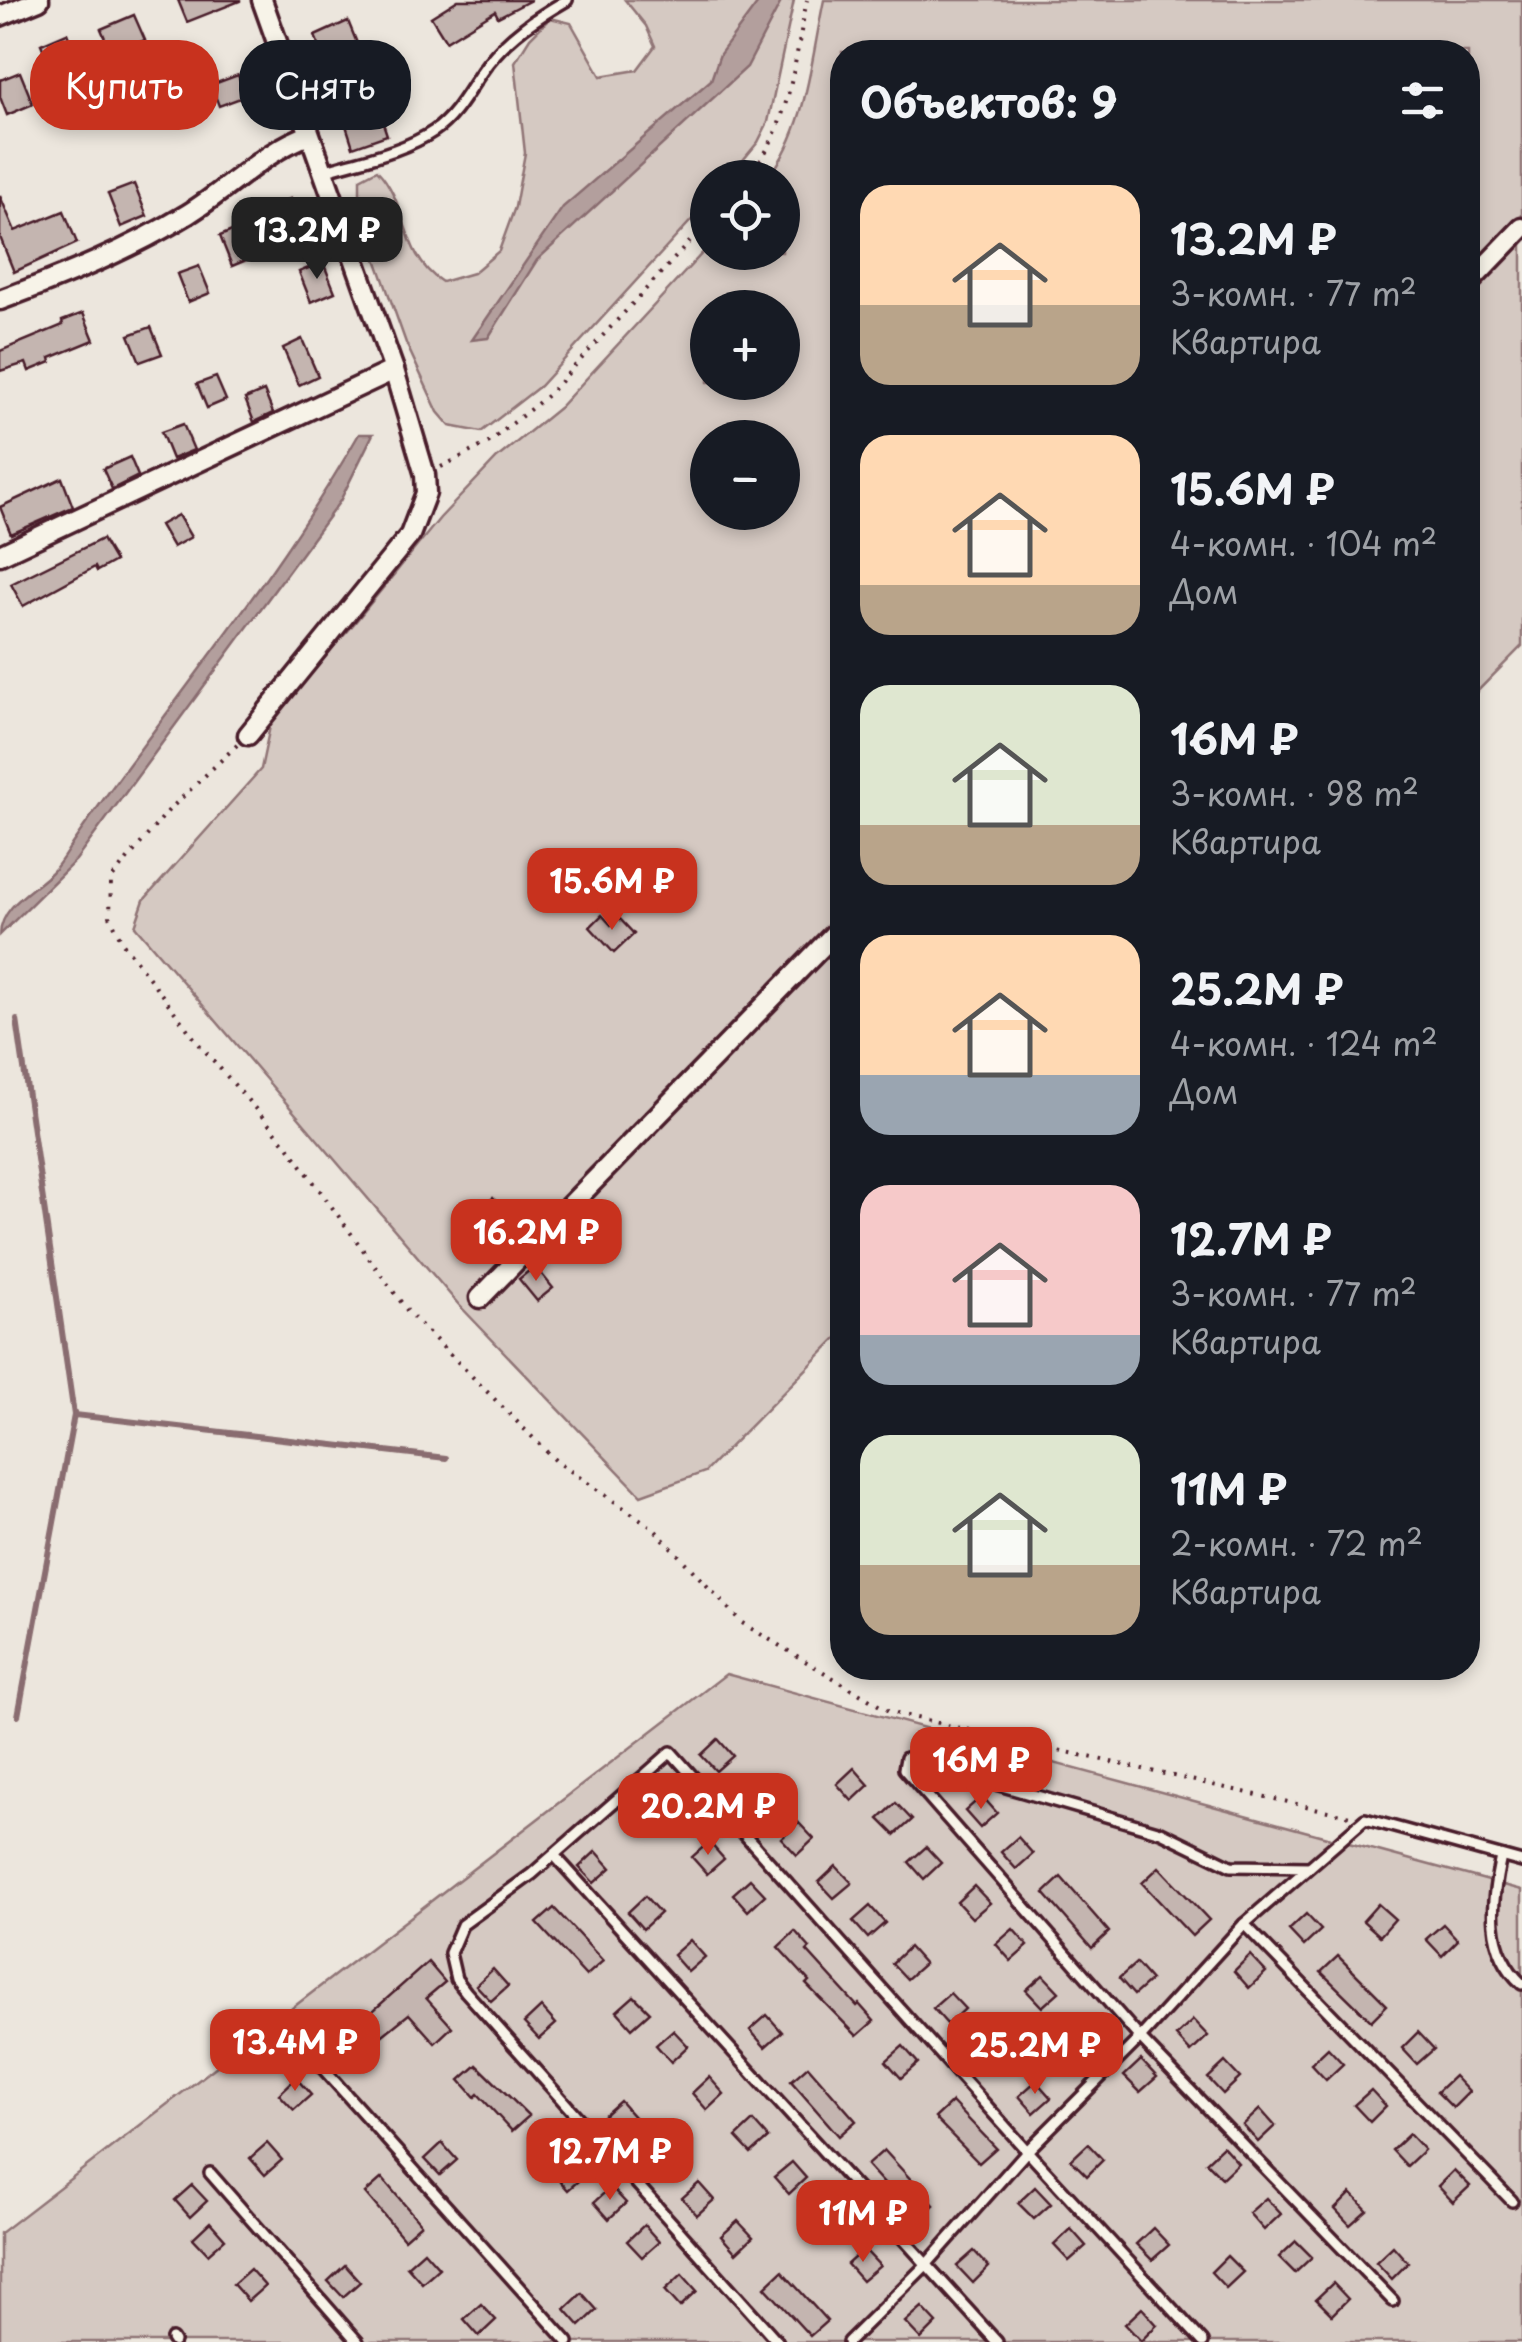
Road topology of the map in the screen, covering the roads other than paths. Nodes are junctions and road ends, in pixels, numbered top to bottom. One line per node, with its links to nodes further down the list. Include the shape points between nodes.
1 (39, 0): 4 (street)
2 (262, 0): 5 (street)
3 (567, 0): 6 (lane, via 524,25 435,130)
4 (0, 16)
5 (310, 135): 6 (street); 9 (street, via 288,142 172,223 88,267)
6 (323, 171): 10 (street)
7 (1522, 228): 8 (street)
8 (1480, 272)
9 (0, 300)
10 (394, 370): 11 (street); 12 (street, via 426,484 410,535)
11 (0, 555)
12 (248, 735)
13 (830, 938): 14 (street)
14 (480, 1298)
15 (554, 1855): 23 (lane, via 671,1752); 26 (lane); 30 (lane, via 462,1925 450,1953 456,1979)
16 (1501, 1856): 17 (lane); 18 (lane, via 1365,1819); 20 (lane, via 1494,1939)
17 (1522, 1862)
18 (1309, 1867): 19 (lane); 21 (lane, via 1231,1866 1161,1832 906,1758 904,1769)
19 (1244, 1924): 21 (lane); 25 (lane)
20 (1522, 1984)
21 (1140, 2038): 23 (lane); 27 (lane)
22 (310, 2054): 29 (lane)
23 (1027, 2151): 26 (lane); 33 (lane)
24 (210, 2174): 28 (lane)
25 (1512, 2201)
26 (926, 2264): 31 (lane); 32 (lane)
27 (1393, 2301)
28 (358, 2342)
29 (568, 2342)
30 (778, 2342)
31 (848, 2342)
32 (997, 2342)
33 (1203, 2342)

